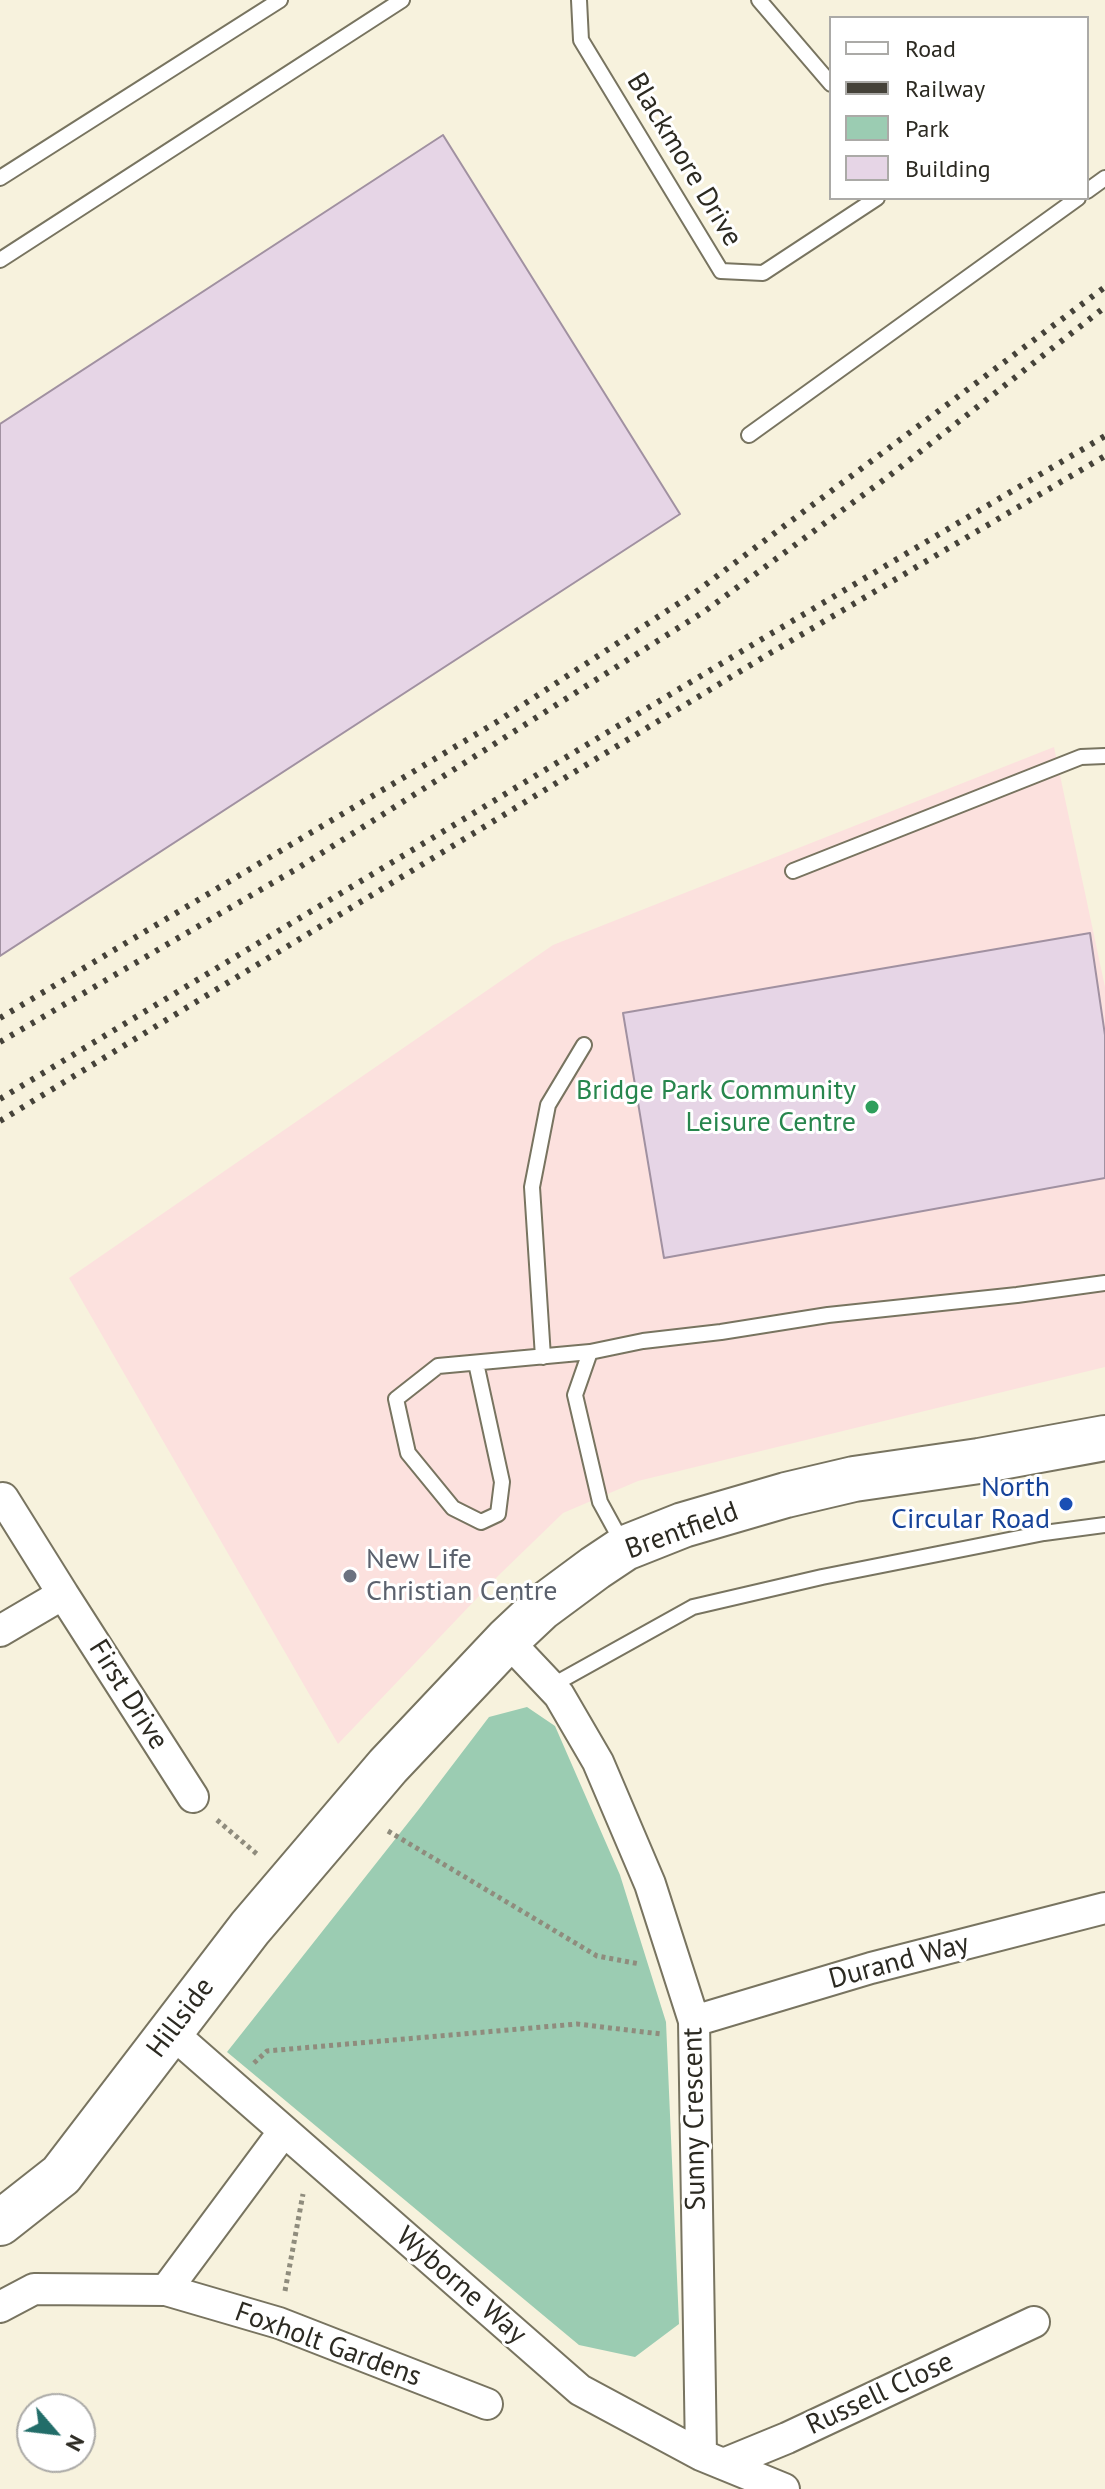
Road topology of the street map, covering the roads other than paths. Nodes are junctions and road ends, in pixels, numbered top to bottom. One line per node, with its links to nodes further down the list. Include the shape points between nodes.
1 (280, 0): 6 (lane)
2 (402, 0): 9 (lane)
3 (579, 0): 7 (lane, Blackmore Drive, via 581,40 721,271 763,273)
4 (759, 0): 5 (lane)
5 (829, 82)
6 (0, 178)
7 (874, 200)
8 (1075, 200): 10 (lane)
9 (0, 260)
10 (749, 435)
11 (1105, 756): 12 (lane, via 1081,757)
12 (793, 871)
13 (584, 1045): 16 (lane, via 548,1105 532,1187)
14 (1105, 1283): 15 (lane, via 828,1315)
15 (590, 1352): 16 (lane); 21 (lane, via 575,1395 600,1502)
16 (543, 1357): 17 (lane)
17 (476, 1363): 17 (lane, via 502,1482 498,1514 481,1522 453,1508 408,1453 396,1399 438,1366)
18 (1105, 1438): 21 (main road, Brentfield, via 854,1479 683,1525)
19 (3, 1498): 22 (street, First Drive)
20 (1105, 1525): 25 (lane, via 837,1574 693,1607)
21 (625, 1548): 24 (main road, Brentfield, via 541,1608)
22 (63, 1594): 23 (street); 26 (street, First Drive)
23 (0, 1631)
24 (507, 1640): 25 (street, Sunny Crescent); 27 (main road, Brentfield)
25 (551, 1686): 29 (street, Sunny Crescent, via 598,1762 650,1884)
26 (193, 1797)
27 (354, 1804): 30 (main road, Hillside)
28 (1105, 1908): 29 (street, Durand Way, via 871,1968)
29 (694, 2029): 37 (street, Sunny Crescent)
30 (171, 2032): 31 (street, Wyborne Way); 32 (main road, Hillside, via 61,2175)
31 (284, 2131): 33 (street); 37 (street, Wyborne Way, via 580,2390)
32 (0, 2223)
33 (166, 2290): 34 (street, Foxholt Gardens, via 34,2289); 36 (street, Foxholt Gardens, via 279,2323)
34 (0, 2307)
35 (1034, 2322): 37 (street, Russell Close)
36 (487, 2404)
37 (714, 2459): 38 (street, Wyborne Way)
38 (784, 2489)

